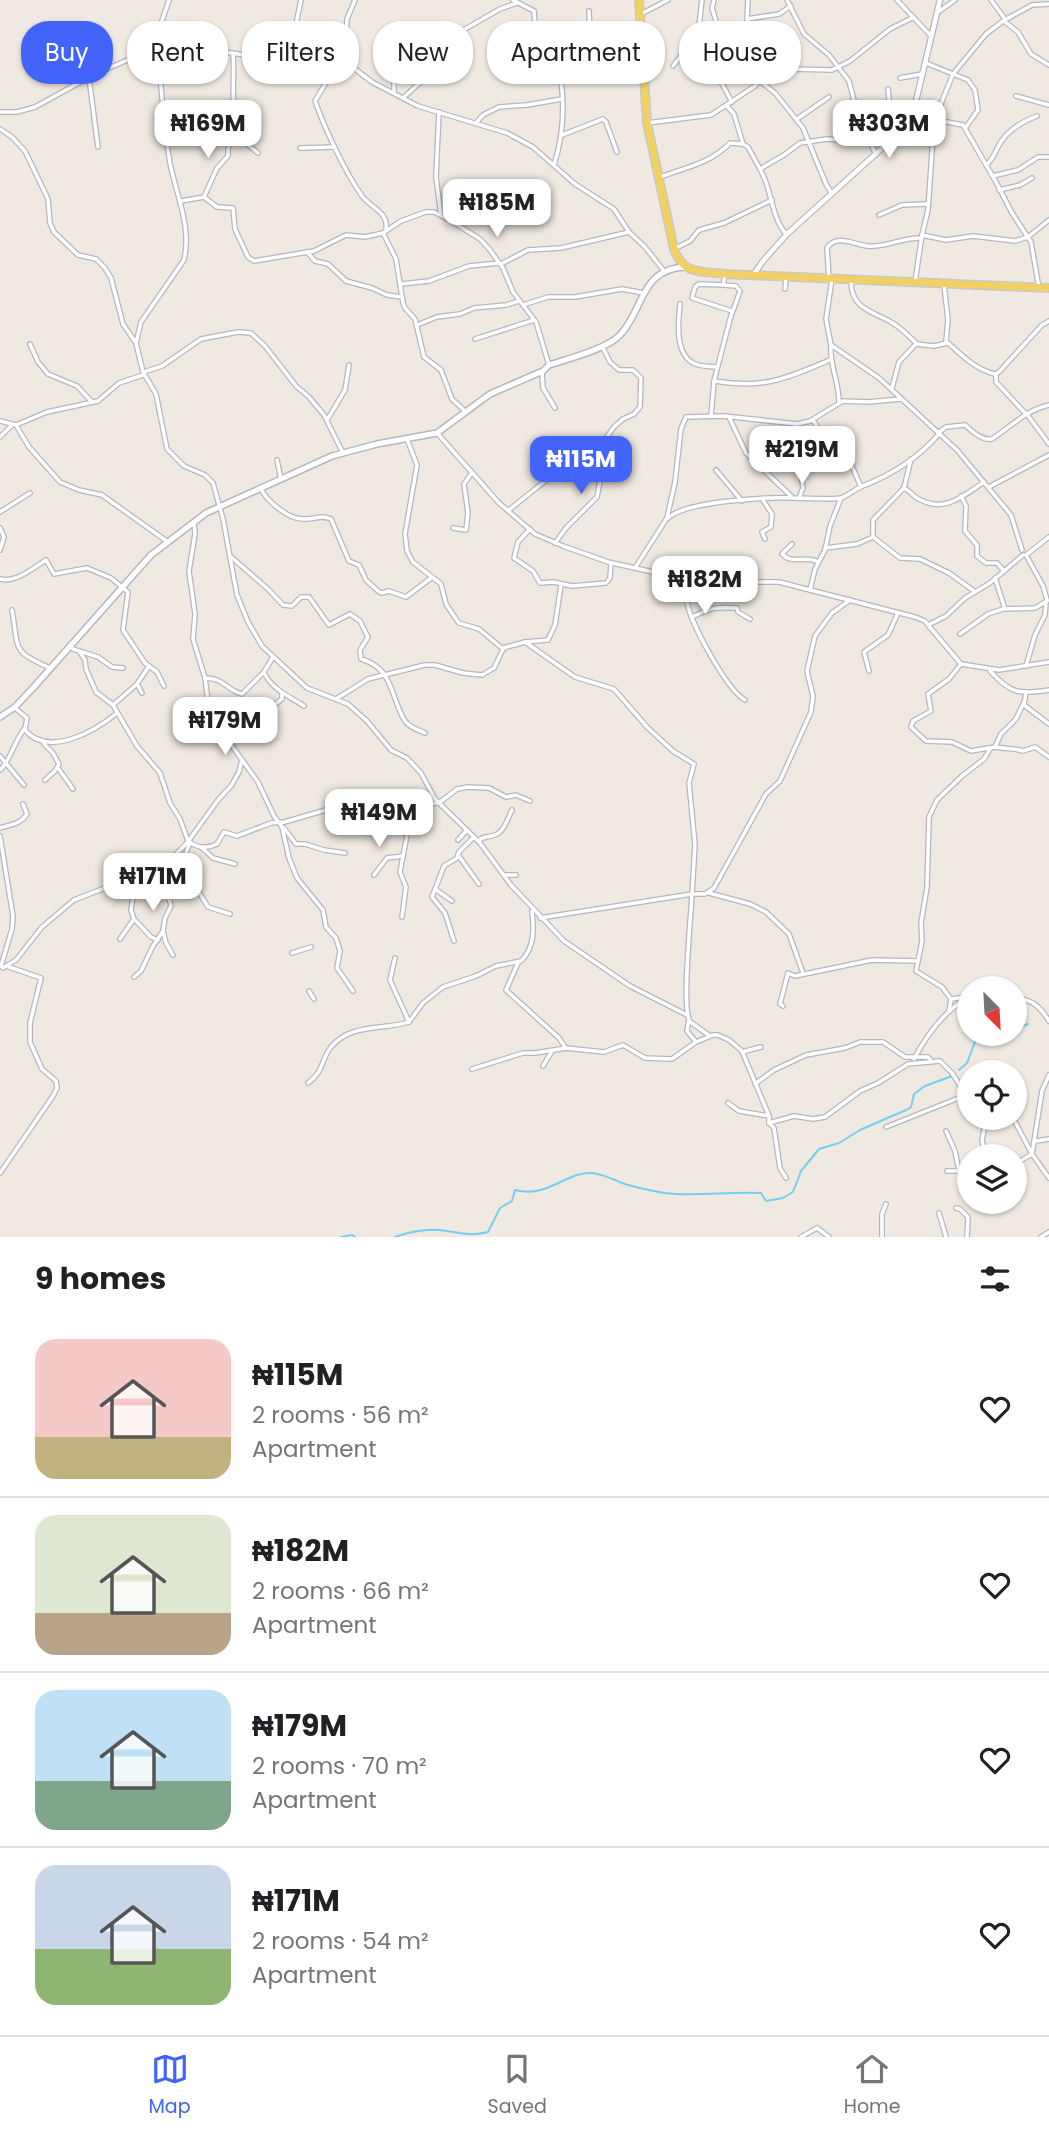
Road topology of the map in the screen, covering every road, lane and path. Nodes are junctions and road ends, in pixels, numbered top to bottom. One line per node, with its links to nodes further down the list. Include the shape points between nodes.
1 (169, 0): 23 (street)
2 (301, 0): 24 (street)
3 (355, 0): 25 (street)
4 (639, 0): 19 (main road)
5 (668, 0): 19 (street)
6 (702, 0): 36 (street, via 698,34)
7 (714, 0): 59 (street, via 716,66)
8 (748, 0): 21 (street)
9 (787, 0): 16 (street)
10 (897, 0): 20 (street)
11 (940, 0): 18 (street)
12 (955, 0): 18 (street)
13 (991, 0): 22 (street)
14 (515, 2): 26 (street, via 534,11); 29 (street)
15 (1049, 4): 22 (street, via 1032,5)
16 (790, 6): 21 (street, via 779,14); 37 (street, via 804,34)
17 (589, 11): 27 (street)
18 (938, 12): 30 (street)
19 (639, 15): 28 (main road)
20 (912, 18): 30 (street); 37 (street)
21 (747, 19)
22 (1004, 20): 35 (street, via 1018,32 1031,54); 41 (street)
23 (161, 21)
24 (297, 21)
25 (347, 21)
26 (535, 21)
27 (590, 21)
28 (640, 21)
29 (473, 25)
30 (933, 37): 34 (street)
31 (228, 52): 32 (street)
32 (233, 53): 33 (street); 73 (street)
33 (242, 54)
34 (926, 64): 40 (street); 41 (street)
35 (1049, 65)
36 (673, 66)
37 (838, 67): 38 (street); 76 (street, via 849,80)
38 (801, 69)
39 (359, 72): 54 (street)
40 (924, 74): 42 (street); 67 (street)
41 (953, 74): 66 (street); 70 (street, via 970,81 978,102 978,110)
42 (900, 78)
43 (77, 84): 62 (street, via 27,110)
44 (90, 84): 78 (street)
45 (161, 84): 95 (street, via 170,163)
46 (325, 84): 79 (street, via 315,101)
47 (394, 84): 54 (street)
48 (419, 84): 57 (street)
49 (560, 84): 58 (street)
50 (644, 84): 69 (main road)
51 (756, 84): 59 (street)
52 (764, 84): 65 (street)
53 (888, 89): 72 (street, via 890,108)
54 (394, 94): 57 (street)
55 (1016, 96): 60 (street)
56 (829, 97): 65 (street)
57 (403, 98): 63 (street)
58 (562, 99): 68 (street, via 499,107); 74 (street)
59 (732, 102): 61 (street)
60 (1049, 105)
61 (727, 106): 69 (street, via 711,115); 77 (street)
62 (0, 111)
63 (439, 112): 68 (street); 97 (street, via 436,177)
64 (1037, 116): 86 (street, via 1016,126)
65 (797, 120): 75 (street)
66 (933, 121): 67 (street); 70 (street, via 960,123); 96 (street)
67 (911, 122): 72 (street)
68 (476, 123): 85 (street, via 527,143)
69 (647, 123): 89 (main road)
70 (965, 128): 86 (street)
71 (0, 129): 132 (street, via 25,151 48,199 54,232 78,255 105,268 123,324)
72 (903, 131): 83 (street)
73 (239, 133): 81 (street); 93 (street, via 232,136 229,156 217,168)
74 (562, 135): 82 (street, via 603,119); 85 (street)
75 (808, 142): 76 (street, via 827,138); 87 (street); 92 (street)
76 (869, 142): 83 (street)
77 (743, 144): 87 (street); 89 (street, via 730,143 696,166)
78 (98, 147)
79 (334, 147): 80 (street); 100 (street, via 360,194 382,214)
80 (300, 148)
81 (258, 152)
82 (617, 152)
83 (876, 155): 92 (street)
84 (1049, 157): 88 (street, via 1038,157 1026,166)
85 (554, 165): 101 (street, via 614,209)
86 (986, 165): 88 (street)
87 (760, 169): 94 (street)
88 (993, 176): 91 (street)
89 (660, 177): 105 (main road)
90 (1032, 178): 91 (street)
91 (999, 190): 104 (street)
92 (832, 194): 102 (street)
93 (204, 197): 95 (street); 106 (street, via 217,207 233,208 235,229 254,261)
94 (772, 200): 102 (street, via 779,226); 105 (street, via 699,230)
95 (180, 202): 132 (street, via 184,260 141,322)
96 (928, 204): 98 (street, via 902,205); 103 (street)
97 (441, 215): 100 (street, via 426,212); 107 (street, via 485,243)
98 (878, 215)
99 (1049, 220): 104 (street)
100 (385, 231): 106 (street, via 365,237 346,235); 117 (street)
101 (629, 232): 107 (street, via 561,248 528,250); 109 (street)
102 (787, 234): 111 (street)
103 (922, 237): 104 (street, via 1006,241); 113 (street, via 883,247 833,242 827,248); 115 (street)
104 (1028, 237): 119 (street)
105 (674, 248): 108 (main road)
106 (306, 252): 123 (street, via 346,281)
107 (500, 264): 117 (street, via 469,266 429,281); 124 (street)
108 (685, 267): 109 (main road); 110 (main road)
109 (664, 271): 122 (main road)
110 (725, 274): 111 (main road); 118 (street)
111 (753, 275): 112 (main road)
112 (787, 277): 113 (main road); 121 (street)
113 (831, 279): 114 (main road); 135 (street, via 827,310)
114 (851, 279): 115 (main road); 134 (street, via 860,307 892,322)
115 (915, 282): 116 (main road)
116 (944, 284): 119 (main road); 131 (street)
117 (401, 285): 123 (street)
118 (723, 285): 126 (street, via 739,288); 126 (street, via 699,284 692,298)
119 (1039, 288): 120 (main road)
120 (1049, 288)
121 (785, 289)
122 (645, 293): 124 (street, via 622,289); 136 (main road, via 620,336)
123 (402, 297): 129 (street)
124 (521, 303): 127 (street); 129 (street, via 474,308)
125 (680, 304): 140 (street, via 684,355 694,364)
126 (732, 311): 140 (street)
127 (534, 320): 130 (street); 139 (street)
128 (1049, 321): 142 (street)
129 (417, 325): 151 (street, via 424,357 441,370 452,399)
130 (475, 339)
131 (946, 341): 134 (street); 142 (street, via 977,366)
132 (136, 343): 143 (street)
133 (30, 344): 147 (street, via 48,374 77,386)
134 (917, 344): 145 (street, via 899,362)
135 (831, 345): 137 (street); 145 (street)
136 (602, 346): 139 (main road); 163 (street, via 615,367 633,370 641,378 641,397 640,407)
137 (830, 360): 144 (street, via 761,384); 148 (street)
138 (349, 365): 155 (street, via 345,390)
139 (549, 365): 141 (main road)
140 (716, 367): 144 (street)
141 (543, 371): 150 (street, via 543,388); 151 (main road, via 490,394)
142 (998, 373): 152 (street, via 996,382)
143 (144, 374): 147 (street, via 119,383 104,399); 155 (street, via 201,339 251,333); 185 (street, via 156,394 167,449 184,466 209,478)
144 (713, 380): 153 (street)
145 (892, 388): 146 (street)
146 (901, 399): 148 (street); 160 (street)
147 (92, 402): 158 (street)
148 (839, 402): 156 (street)
149 (1049, 405): 152 (street)
150 (555, 408)
151 (465, 411): 159 (main road)
152 (1025, 413): 160 (street, via 988,440 965,425 946,427); 164 (street)
153 (711, 416): 154 (street); 188 (street, via 684,420)
154 (729, 417): 156 (street, via 796,424); 180 (street, via 746,453)
155 (327, 420): 165 (street)
156 (813, 420): 174 (street, via 832,452 851,464)
157 (0, 421): 158 (street)
158 (14, 425): 161 (street); 196 (street, via 60,482 102,495)
159 (437, 433): 162 (main road); 170 (street)
160 (939, 434): 167 (street); 173 (street)
161 (0, 437)
162 (407, 439): 165 (main road); 208 (street, via 417,465 404,543 413,562)
163 (601, 444): 186 (street, via 592,457 555,473); 197 (street, via 615,468 600,481 597,496)
164 (1049, 444)
165 (343, 453): 172 (main road)
166 (1049, 456): 176 (street)
167 (911, 459): 174 (street); 175 (street)
168 (276, 460): 172 (street)
169 (716, 470): 184 (street)
170 (471, 474): 186 (street); 191 (street, via 464,484 466,530)
171 (802, 475): 181 (street)
172 (281, 479): 177 (main road)
173 (984, 482): 176 (street); 179 (street)
174 (861, 487): 182 (street)
175 (904, 488): 179 (street, via 919,500 938,506); 193 (street, via 873,520)
176 (988, 488): 201 (street, via 1011,514)
177 (261, 489): 185 (main road); 208 (street, via 296,517 331,519 349,561 359,565 377,591 406,597)
178 (30, 493): 187 (street)
179 (961, 496): 206 (street, via 966,506 965,531 977,545 976,556)
180 (792, 497): 181 (street); 183 (street)
181 (799, 498): 182 (street)
182 (841, 498): 199 (street)
183 (763, 500): 184 (street); 195 (street, via 772,514 771,527 762,533)
184 (742, 501): 188 (street, via 686,508)
185 (220, 506): 189 (main road); 202 (street)
186 (509, 510): 192 (street)
187 (0, 512)
188 (667, 518): 205 (street)
189 (194, 522): 196 (main road); 239 (street, via 190,571 193,639)
190 (0, 528): 200 (street, via 4,537)
191 (453, 528)
192 (530, 529): 197 (street); 211 (street, via 518,542 514,558 533,571 540,583)
193 (873, 537): 199 (street); 214 (street, via 900,558 920,559)
194 (1049, 537): 201 (street)
195 (765, 539)
196 (168, 542): 212 (main road)
197 (555, 543): 204 (street)
198 (792, 544): 203 (street, via 782,554 784,558)
199 (825, 548): 203 (street)
200 (0, 550)
201 (1025, 553): 206 (street); 216 (street)
202 (229, 555): 228 (street, via 242,610); 238 (street, via 283,605 292,606 301,597 309,597 329,625 350,614 356,617 368,637 360,650 361,659)
203 (818, 562): 213 (street)
204 (611, 563): 205 (street); 211 (street, via 606,583)
205 (635, 568): 207 (street)
206 (1004, 570): 209 (street)
207 (694, 575): 213 (street, via 779,582); 220 (street, via 687,599)
208 (431, 578): 226 (street, via 441,584 446,604 459,623 479,629)
209 (995, 578): 214 (street); 218 (street)
210 (0, 579): 212 (street, via 20,576 46,560 54,574 87,568)
211 (561, 585): 224 (street, via 548,640)
212 (123, 588): 225 (main road); 231 (street, via 128,594 123,630)
213 (810, 590): 215 (street)
214 (974, 591): 222 (street)
215 (850, 600): 219 (street); 298 (street, via 832,613 815,636 807,671 813,696 811,712 780,781 766,794)
216 (1048, 601): 218 (street); 232 (street)
217 (12, 610): 233 (street, via 19,652)
218 (1005, 610): 223 (street, via 988,614)
219 (898, 613): 222 (street); 236 (street, via 888,635 864,652)
220 (692, 617): 221 (street, via 721,606 737,608); 247 (street, via 726,681)
221 (750, 619)
222 (928, 625): 230 (street)
223 (960, 634)
224 (525, 642): 226 (street); 299 (street, via 575,677 614,689 647,727 694,764 689,783 695,845)
225 (70, 645): 227 (street); 233 (main road)
226 (503, 649): 238 (street, via 494,668 482,675 430,664)
227 (79, 651): 234 (street); 249 (street, via 96,692)
228 (273, 657): 237 (street); 246 (street, via 307,688)
229 (1049, 662): 232 (street)
230 (961, 664): 235 (street); 262 (street, via 928,694 931,711 911,727 926,741 952,742 971,751)
231 (149, 666): 240 (street); 241 (street)
232 (1026, 666): 235 (street)
233 (50, 668): 252 (main road)
234 (123, 668)
235 (990, 670): 244 (street, via 1001,685)
236 (869, 671)
237 (264, 672): 239 (street, via 242,694 218,679); 243 (street)
238 (386, 674): 246 (street); 259 (street, via 405,721)
239 (205, 678): 265 (street, via 211,713)
240 (137, 684): 245 (street); 249 (street)
241 (164, 686)
242 (1049, 690): 244 (street)
243 (281, 691): 250 (street, via 282,699); 251 (street)
244 (1026, 692): 248 (street)
245 (142, 693)
246 (334, 699): 273 (street, via 348,704 386,745 407,758)
247 (745, 700)
248 (1024, 702): 257 (street); 261 (street)
249 (113, 705): 254 (street)
250 (274, 706): 253 (street); 255 (street)
251 (304, 706)
252 (15, 707): 256 (main road); 258 (street, via 27,718)
253 (266, 711)
254 (117, 713): 260 (street, via 64,742); 283 (street, via 137,747 160,773)
255 (273, 713)
256 (0, 717)
257 (1049, 724)
258 (26, 728): 260 (street); 266 (street, via 12,746)
259 (425, 733)
260 (39, 741): 267 (street, via 53,753)
261 (995, 747): 262 (street); 264 (street, via 1023,751 1035,747)
262 (990, 749): 314 (street, via 937,800 929,817 928,887)
263 (0, 756): 266 (street)
264 (1049, 757)
265 (241, 761): 277 (street); 283 (street, via 231,786)
266 (7, 763): 268 (street); 270 (street)
267 (58, 768): 269 (street); 271 (street)
268 (0, 770)
269 (45, 780)
270 (24, 785)
271 (73, 789)
272 (530, 801): 273 (street, via 516,794 506,797 489,788 468,787 457,789)
273 (439, 803): 275 (street); 279 (street)
274 (23, 804): 278 (street, via 25,817)
275 (382, 804): 277 (street, via 353,805); 289 (street, via 381,814 407,835)
276 (512, 810): 284 (street, via 501,832)
277 (281, 824): 285 (street, via 271,823 237,836 225,832 216,845); 287 (street, via 296,844); 321 (street, via 297,878 323,910 340,950 337,968)
278 (0, 828)
279 (466, 831): 281 (street); 282 (street)
280 (0, 835): 316 (street, via 13,916)
281 (473, 838): 284 (street); 288 (street)
282 (458, 840)
283 (189, 841): 285 (street); 290 (street); 302 (street, via 184,859 197,889 211,909)
284 (478, 841): 293 (street)
285 (201, 847): 291 (street, via 214,858)
286 (453, 851): 288 (street)
287 (345, 853)
288 (458, 855): 296 (street); 297 (street, via 444,866)
289 (403, 856): 292 (street, via 387,858); 303 (street, via 401,872 406,887)
290 (166, 864): 295 (street); 306 (street, via 164,878 172,903)
291 (235, 864)
292 (374, 875)
293 (504, 875): 294 (street); 301 (street)
294 (516, 875)
295 (136, 876): 305 (street); 317 (street, via 74,900 42,927)
296 (479, 884)
297 (435, 889): 300 (street); 309 (street, via 432,899 445,913)
298 (708, 893): 299 (street); 318 (street, via 766,912 789,934)
299 (692, 894): 304 (street); 329 (street)
300 (452, 901)
301 (532, 909): 304 (street); 315 (street, via 533,939)
302 (230, 914)
303 (402, 917)
304 (540, 918): 329 (street, via 607,971)
305 (134, 919): 307 (street); 308 (street)
306 (163, 931): 308 (street); 312 (street)
307 (120, 939)
308 (158, 940): 319 (street)
309 (454, 941)
310 (311, 947): 311 (street)
311 (292, 954)
312 (173, 956)
313 (395, 958): 332 (street, via 390,980)
314 (918, 961): 318 (street, via 872,960); 324 (street, via 916,971 942,987)
315 (518, 963): 332 (street, via 496,966 443,987); 336 (street, via 506,990)
316 (1, 967): 317 (street)
317 (7, 967): 362 (street, via 41,978 30,1042 42,1069 57,1085)
318 (803, 973): 327 (street, via 788,973)
319 (134, 977)
320 (309, 990): 323 (street)
321 (353, 991)
322 (957, 998): 324 (street)
323 (314, 999)
324 (951, 999): 328 (street)
325 (1027, 1000): 331 (street, via 1042,1009)
326 (957, 1005): 328 (street)
327 (783, 1006)
328 (949, 1011): 339 (street, via 923,1040)
329 (687, 1015): 330 (street)
330 (689, 1021): 333 (street); 334 (street, via 687,1033)
331 (1049, 1021)
332 (409, 1022): 346 (street, via 347,1035 331,1048 320,1072)
333 (710, 1036): 334 (street); 338 (street, via 721,1035)
334 (696, 1042): 336 (street, via 672,1059 645,1058 623,1045 604,1052)
335 (761, 1047): 338 (street)
336 (566, 1048): 337 (street)
337 (552, 1051): 342 (street); 343 (street, via 523,1053)
338 (742, 1052): 347 (street)
339 (915, 1057): 340 (street); 341 (street); 347 (street, via 900,1055 883,1042 860,1042 806,1055)
340 (931, 1061): 341 (street); 345 (street, via 940,1061)
341 (911, 1063): 351 (street, via 825,1117 794,1116)
342 (543, 1066)
343 (472, 1069)
344 (1049, 1075): 356 (street, via 1042,1091)
345 (957, 1081)
346 (308, 1083)
347 (755, 1084): 350 (street)
348 (957, 1100): 352 (street)
349 (728, 1103): 350 (street, via 739,1111)
350 (769, 1116): 351 (street)
351 (769, 1123): 363 (street, via 777,1137 780,1168)
352 (886, 1127)
353 (1019, 1130): 357 (street)
354 (946, 1131): 358 (street)
355 (1049, 1139): 356 (street)
356 (1036, 1141): 357 (street)
357 (1032, 1154): 359 (street); 364 (street)
358 (957, 1156)
359 (1027, 1157)
360 (947, 1171): 361 (street)
361 (957, 1171)
362 (0, 1173)
363 (786, 1178)
364 (1049, 1178)
365 (886, 1204): 371 (street)
366 (956, 1208): 373 (street, via 968,1217)
367 (939, 1213): 372 (street)
368 (1049, 1233): 374 (street)
369 (801, 1237): 370 (street, via 817,1228)
370 (829, 1237)
371 (882, 1237)
372 (946, 1237)
373 (967, 1237)
374 (1041, 1237)

